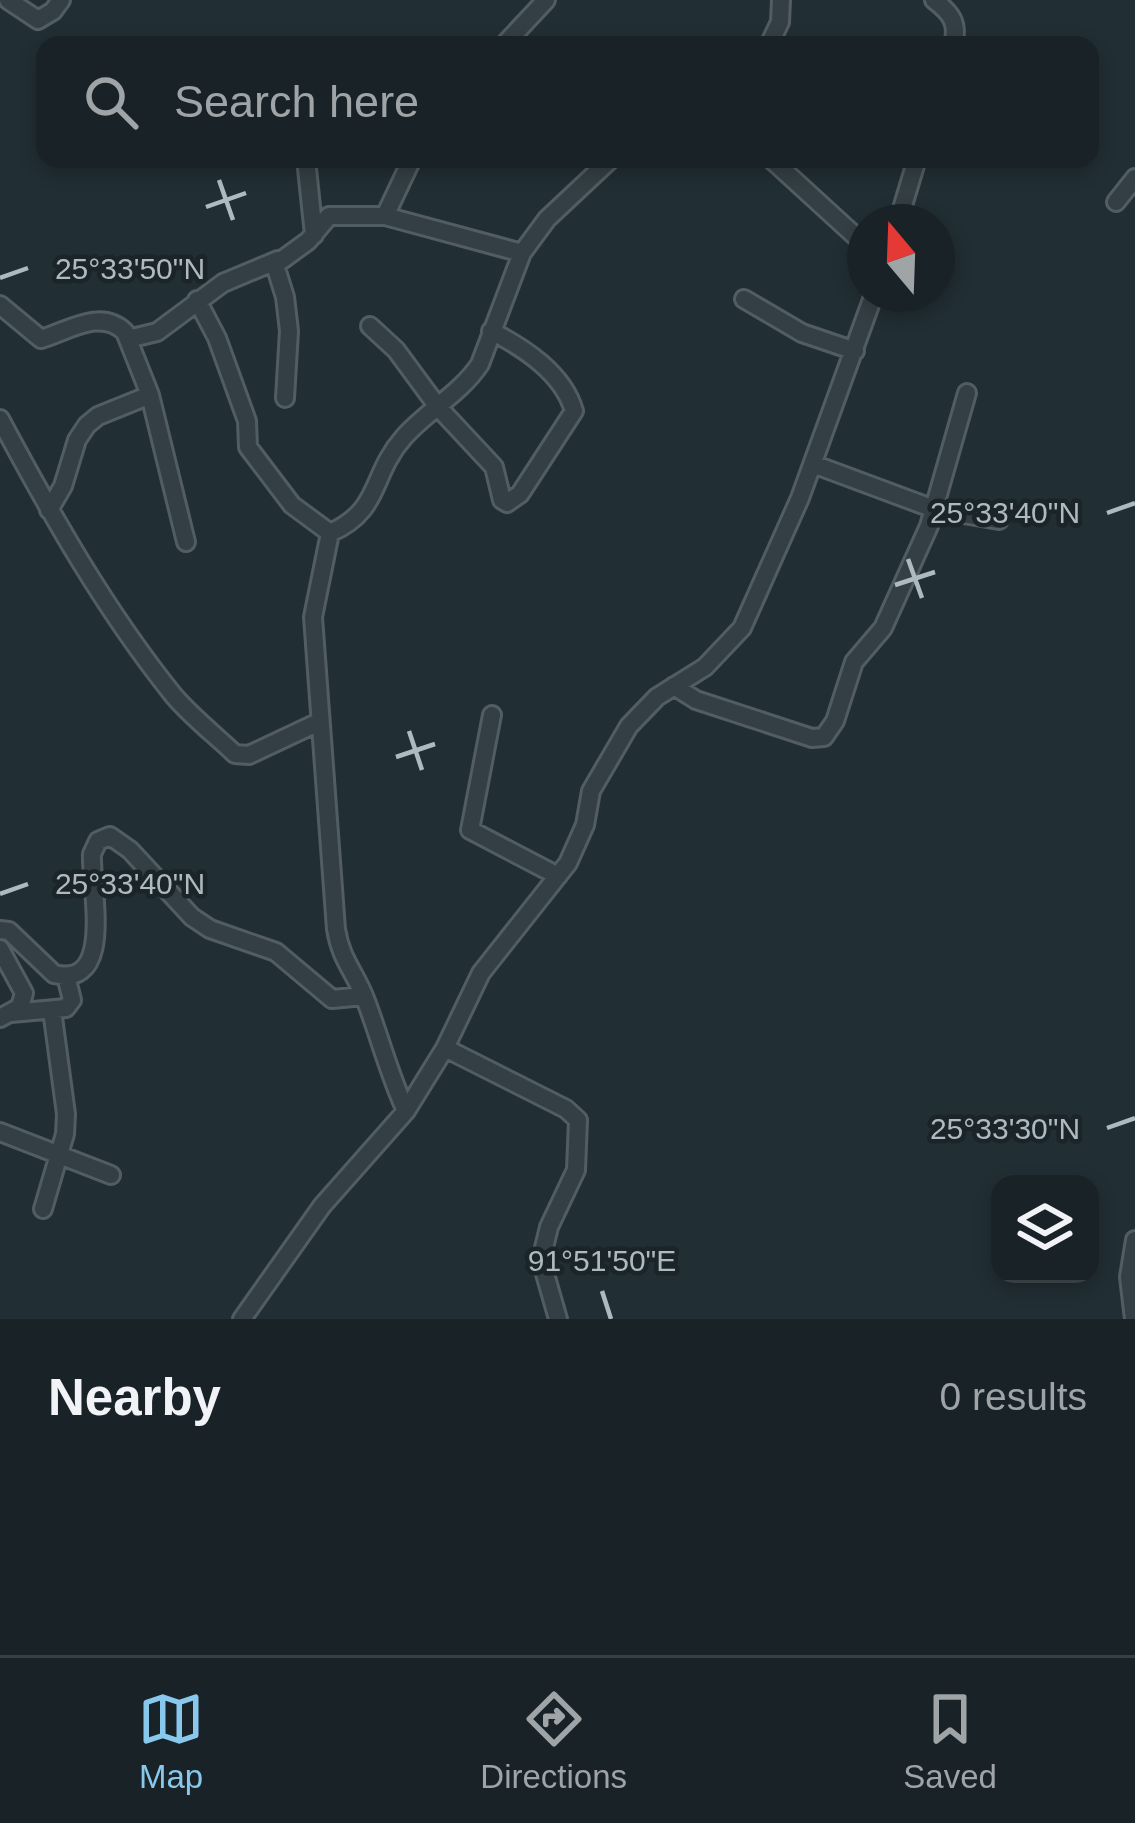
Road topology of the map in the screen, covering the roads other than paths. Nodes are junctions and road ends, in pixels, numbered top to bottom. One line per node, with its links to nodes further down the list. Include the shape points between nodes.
1 (8, 0): 2 (street, via 38,20)
2 (61, 0)
3 (546, 0): 6 (street)
4 (781, 0): 7 (street)
5 (934, 0): 8 (street, via 954,19)
6 (512, 36)
7 (773, 36)
8 (955, 36)
9 (307, 168): 19 (street)
10 (408, 168): 17 (street)
11 (602, 168): 20 (street)
12 (781, 168): 18 (street)
13 (914, 168): 16 (street)
14 (1135, 178): 15 (street)
15 (1116, 202)
16 (903, 204)
17 (385, 216): 19 (street, via 334,214); 20 (street)
18 (847, 229)
19 (314, 236): 21 (street)
20 (522, 254): 27 (street)
21 (278, 260): 22 (street); 32 (street, via 290,331)
22 (197, 299): 28 (street, via 158,332); 39 (street, via 247,421 248,447 292,505)
23 (744, 299): 29 (street)
24 (0, 305): 28 (street, via 41,339 100,320)
25 (868, 312): 29 (street)
26 (370, 326): 33 (street)
27 (491, 331): 33 (street, via 469,380); 33 (street, via 549,370 574,406 514,501 502,500 494,467)
28 (128, 339): 31 (street)
29 (855, 351): 35 (street)
30 (967, 393): 36 (street)
31 (150, 394): 37 (street, via 87,425); 40 (street)
32 (285, 398)
33 (438, 407): 39 (street, via 389,457 361,516)
34 (0, 419): 37 (street)
35 (813, 464): 36 (street); 41 (street, via 742,628 705,668)
36 (934, 509): 38 (street); 41 (street, via 824,736 715,706)
37 (49, 510): 43 (street, via 177,699 235,754)
38 (999, 520)
39 (330, 533): 43 (street, via 314,617)
40 (186, 542)
41 (674, 686): 44 (street, via 644,709 598,778 580,838)
42 (492, 715): 44 (street, via 470,830)
43 (320, 722): 48 (street, via 338,946)
44 (558, 876): 51 (street, via 481,973)
45 (0, 930): 47 (street)
46 (0, 949): 50 (street, via 23,993)
47 (66, 976): 48 (street, via 94,955 92,854 110,836 191,917 276,952 332,999); 49 (street, via 72,1000)
48 (364, 996): 52 (street)
49 (52, 1010): 50 (street); 54 (street, via 66,1114)
50 (6, 1016)
51 (445, 1048): 52 (street); 59 (street, via 578,1120 576,1170 542,1260)
52 (406, 1111): 58 (street, via 322,1206)
53 (0, 1132): 54 (street)
54 (58, 1155): 55 (street); 56 (street)
55 (111, 1175)
56 (43, 1209)
57 (1135, 1240): 60 (street)
58 (242, 1319)
59 (558, 1319)
60 (1134, 1319)

